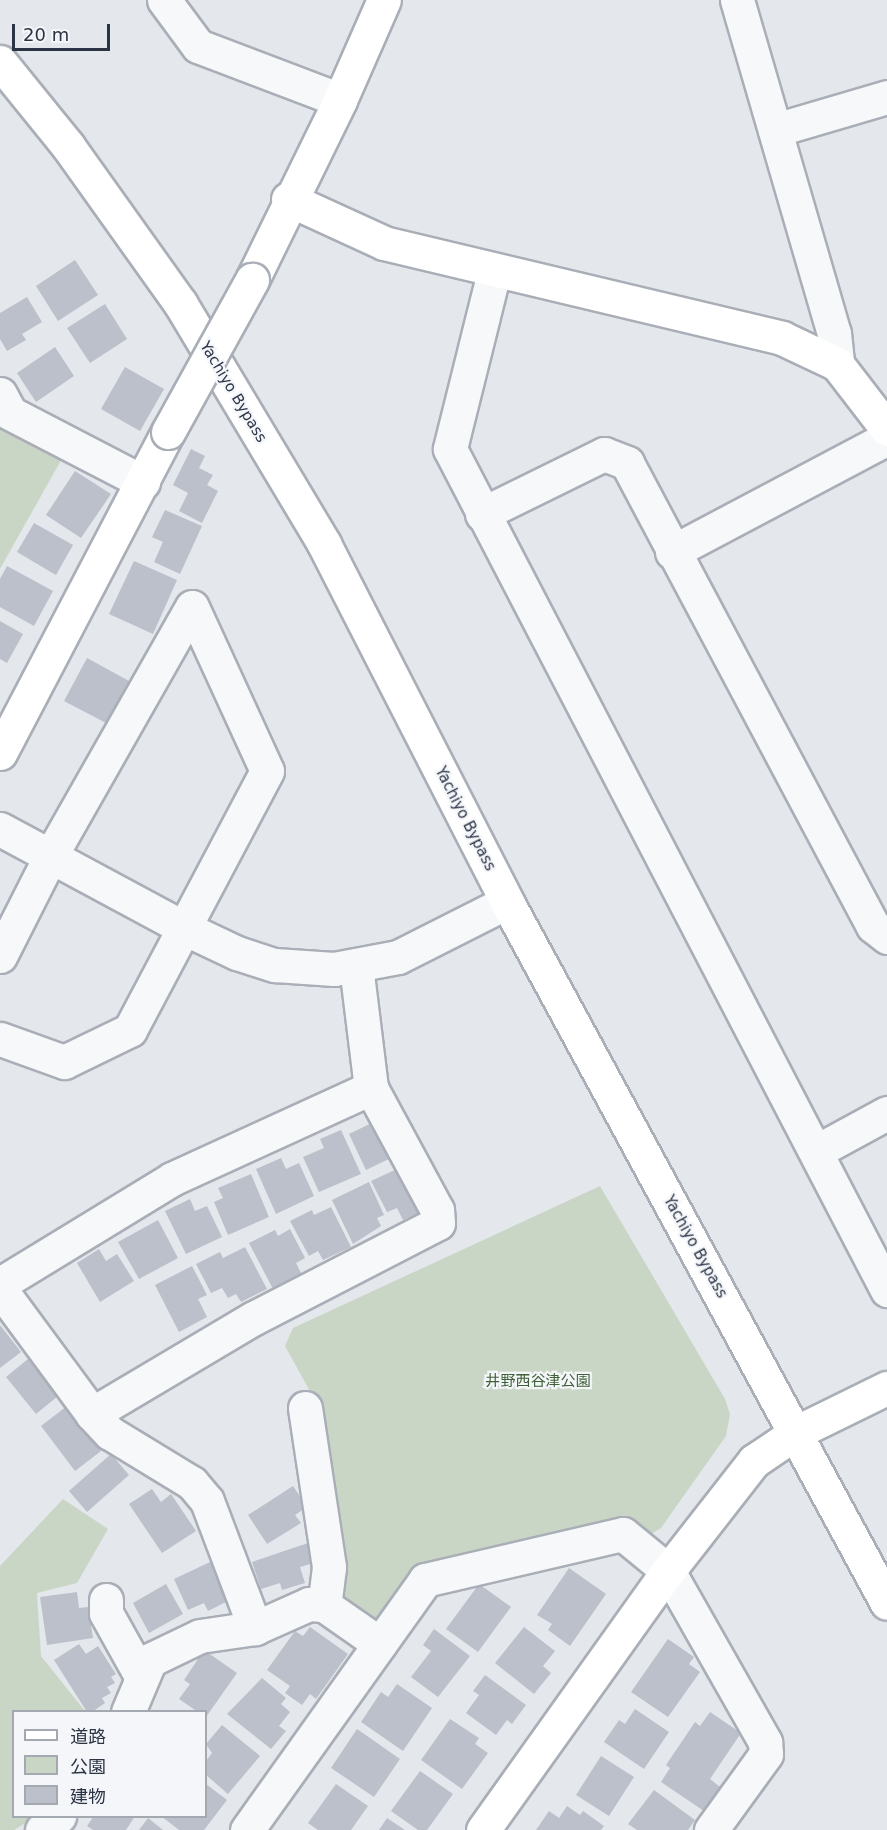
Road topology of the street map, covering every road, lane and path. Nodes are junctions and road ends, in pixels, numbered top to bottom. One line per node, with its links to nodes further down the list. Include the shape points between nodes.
1 (164, 0): 6 (street, via 198,46)
2 (384, 0): 6 (main road)
3 (737, 0): 7 (street)
4 (0, 62): 20 (main road, Yachiyo Bypass, via 68,146 180,303 324,544)
5 (887, 97): 7 (street)
6 (340, 100): 8 (main road)
7 (775, 130): 10 (street, via 834,333)
8 (288, 199): 9 (main road, via 384,243); 14 (main road, bridge, via 252,280)
9 (494, 272): 10 (main road, via 782,338); 15 (street, via 450,449)
10 (837, 364): 12 (main road)
11 (0, 394): 14 (street, via 10,413)
12 (887, 429)
13 (887, 438): 16 (street)
14 (143, 482): 17 (main road)
15 (482, 514): 16 (street, via 604,454 617,456 627,463); 28 (street)
16 (672, 552): 22 (street, via 873,926)
17 (0, 753)
18 (0, 829): 19 (street)
19 (51, 855): 21 (street); 21 (street, via 192,607 267,771); 23 (street)
20 (507, 902): 24 (street, via 423,947); 35 (main road, Yachiyo Bypass)
21 (184, 928): 24 (street, via 237,953 275,965 311,970); 25 (street, via 130,1030 64,1062)
22 (887, 937)
23 (0, 956)
24 (356, 966): 26 (street)
25 (0, 1039)
26 (371, 1088): 29 (street, via 172,1179); 34 (street, via 437,1210 438,1223 254,1318)
27 (887, 1113): 28 (street)
28 (817, 1151): 31 (street)
29 (0, 1284)
30 (0, 1289): 34 (street)
31 (887, 1290)
32 (887, 1388): 35 (main road)
33 (305, 1408): 39 (street, via 329,1567)
34 (92, 1414): 40 (street, via 110,1433 192,1483 207,1501)
35 (797, 1432): 36 (main road, via 754,1461); 38 (main road, Yachiyo Bypass)
36 (669, 1571): 41 (street, via 623,1534 425,1580); 47 (main road); 48 (street, via 765,1742 766,1754)
37 (106, 1600): 42 (street, via 106,1613)
38 (887, 1603)
39 (324, 1605): 40 (street, via 309,1604); 41 (street)
40 (255, 1628): 42 (street, via 200,1635 150,1660)
41 (380, 1644): 46 (street)
42 (141, 1676): 43 (street)
43 (129, 1710)
44 (57, 1818): 45 (street)
45 (42, 1830)
46 (247, 1830)
47 (483, 1830)
48 (711, 1830)

